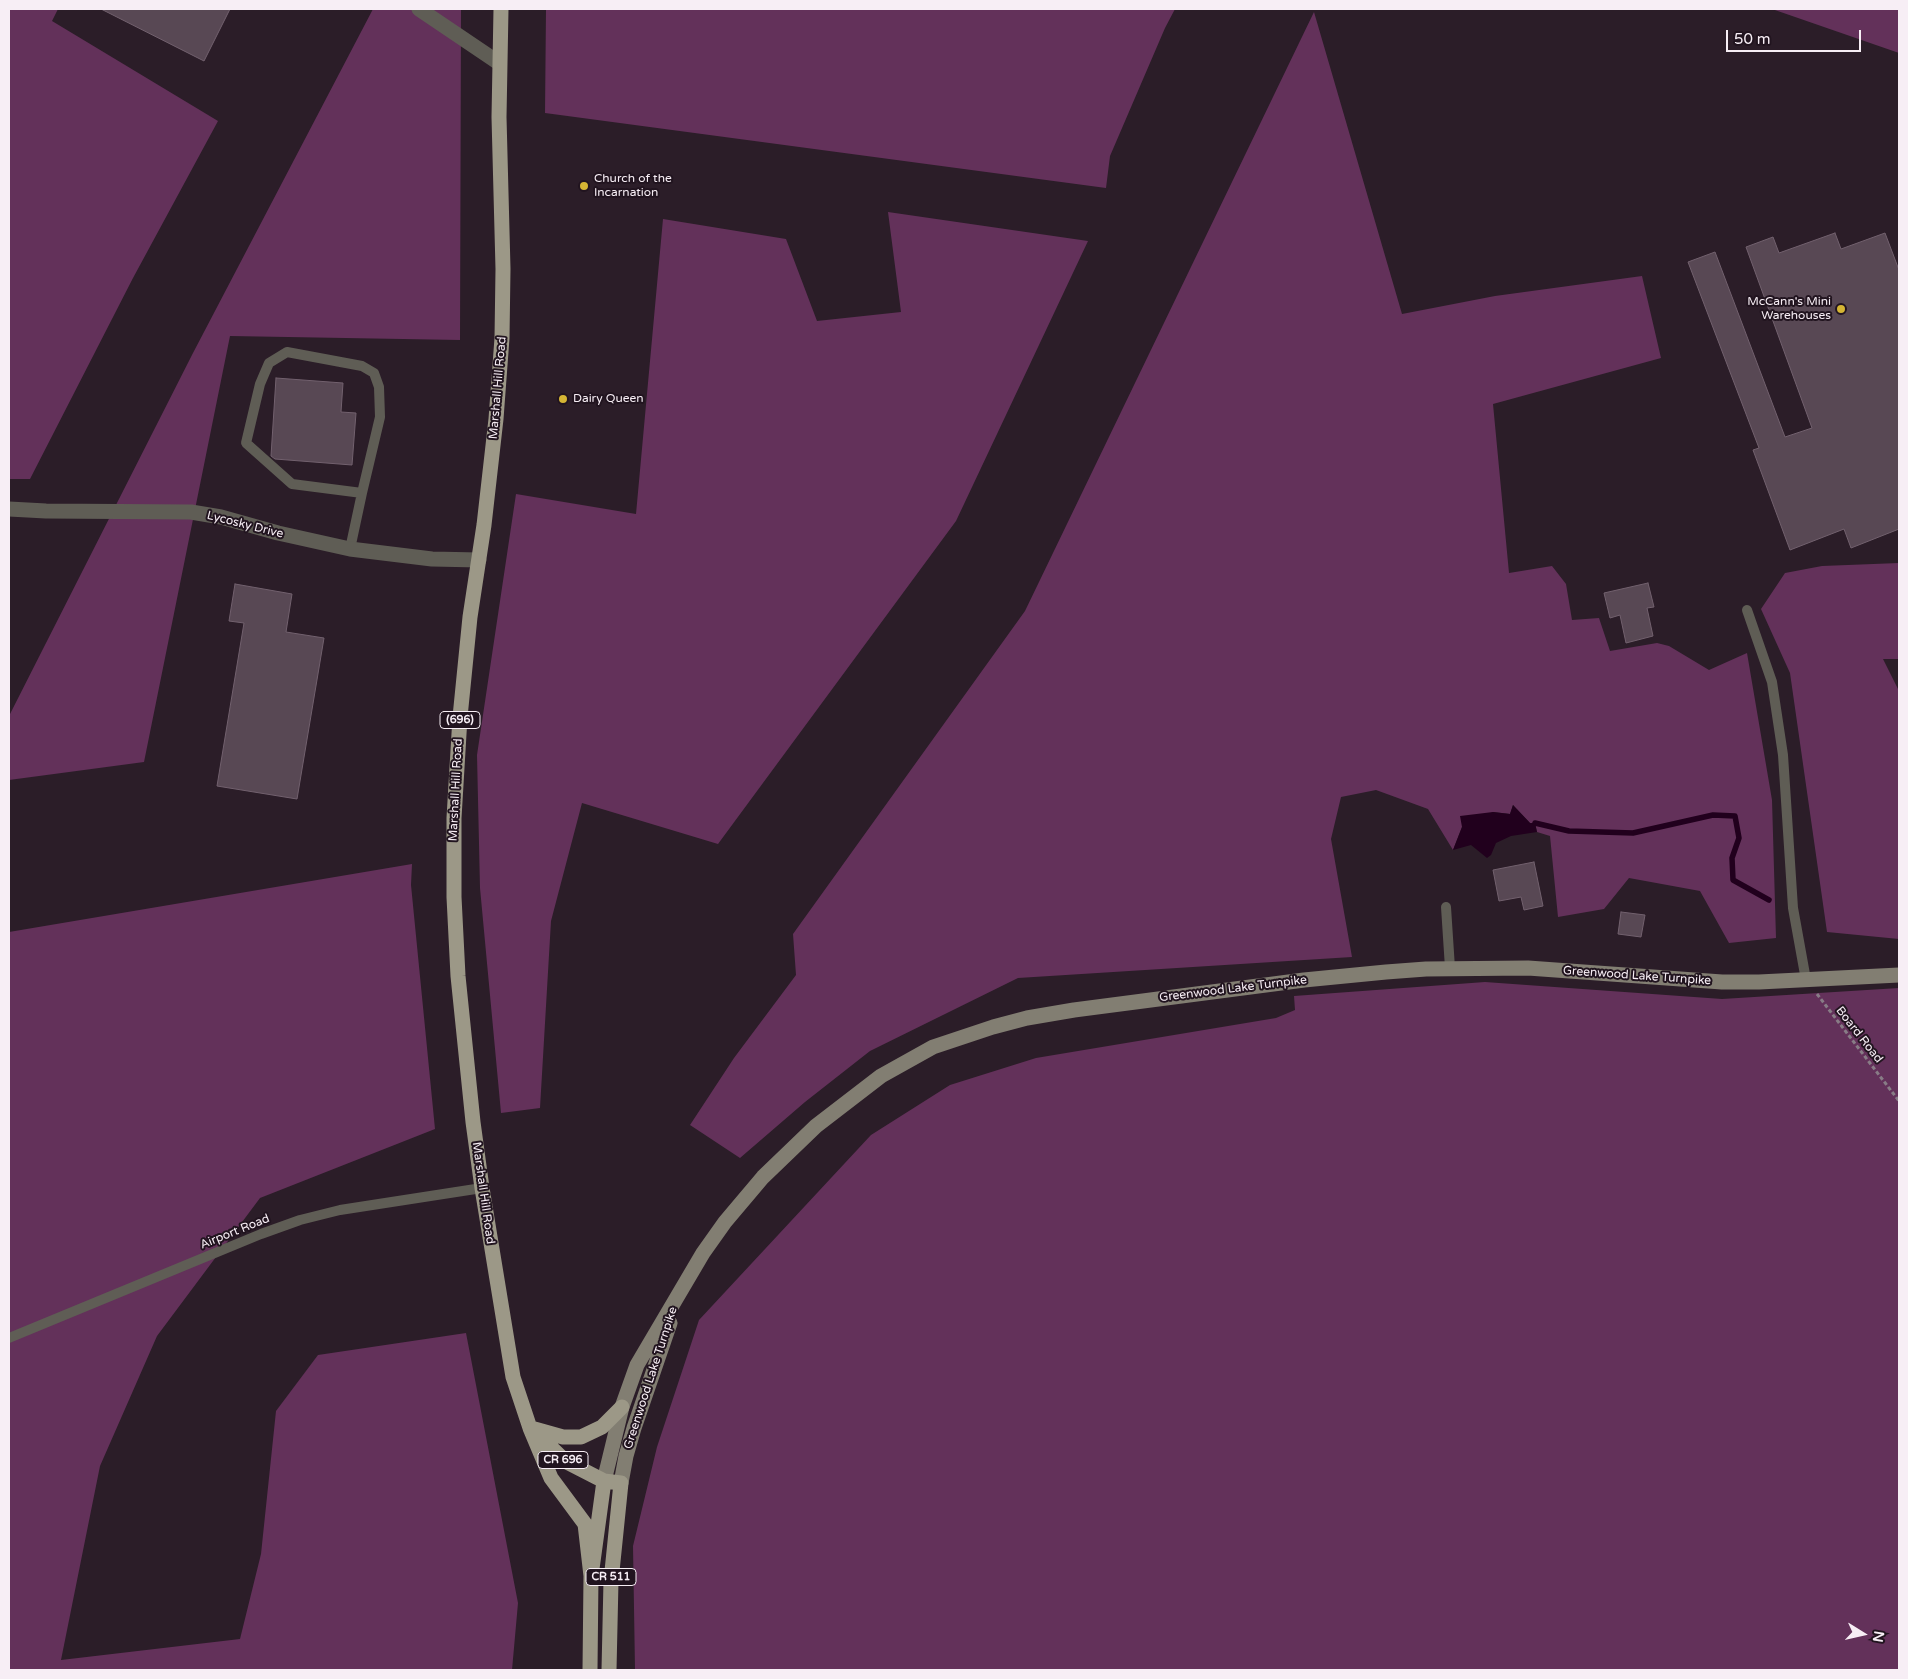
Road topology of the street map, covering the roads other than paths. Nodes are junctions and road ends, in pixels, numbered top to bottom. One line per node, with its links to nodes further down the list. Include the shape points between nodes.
1 (419, 9): 3 (street)
2 (501, 9): 3 (main road, Marshall Hill Road / (696))
3 (500, 62): 7 (main road, Marshall Hill Road / (696), via 502,338)
4 (362, 493): 4 (lane, via 292,484 246,443 260,384 269,364 287,352 362,366 374,372 379,387 380,417); 6 (lane)
5 (9, 509): 6 (street, Lycosky Drive, via 190,512)
6 (350, 549): 7 (street, Lycosky Drive, via 432,559)
7 (479, 560): 13 (main road, Marshall Hill Road / (696), via 460,717 454,818 454,897 458,976)
8 (1747, 610): 12 (lane, via 1772,682 1783,755 1793,908)
9 (1446, 907): 10 (lane)
10 (1450, 968): 12 (main road, Greenwood Lake Turnpike / CR 511, via 1528,968 1722,982); 14 (main road, Greenwood Lake Turnpike / CR 511, via 1304,980 1074,1010 992,1027 933,1048 881,1076 846,1102 763,1177 703,1253)
11 (1899, 975): 12 (main road, Greenwood Lake Turnpike / CR 511)
12 (1806, 980)
13 (482, 1188): 15 (lane, Airport Road, via 340,1210 300,1220); 17 (main road, Marshall Hill Road / (696), via 513,1376)
14 (679, 1296): 16 (main road, Greenwood Lake Turnpike / CR 511, via 637,1366); 19 (main road, Greenwood Lake Turnpike / CR 511, via 634,1428)
15 (9, 1338)
16 (622, 1407): 17 (main road, via 602,1427 581,1437 563,1437); 18 (main road, Greenwood Lake Turnpike / CR 511)
17 (530, 1428): 18 (main road, Marshall Hill Road / CR 696, via 565,1461); 20 (main road, via 552,1478 585,1524)
18 (604, 1481): 19 (main road, Marshall Hill Road / CR 696); 20 (main road, Greenwood Lake Turnpike / CR 511)
19 (621, 1484): 22 (main road, Greenwood Lake Turnpike / CR 511, via 610,1581)
20 (591, 1576): 21 (main road, Greenwood Lake Turnpike / CR 511)
21 (590, 1670)
22 (609, 1670)

